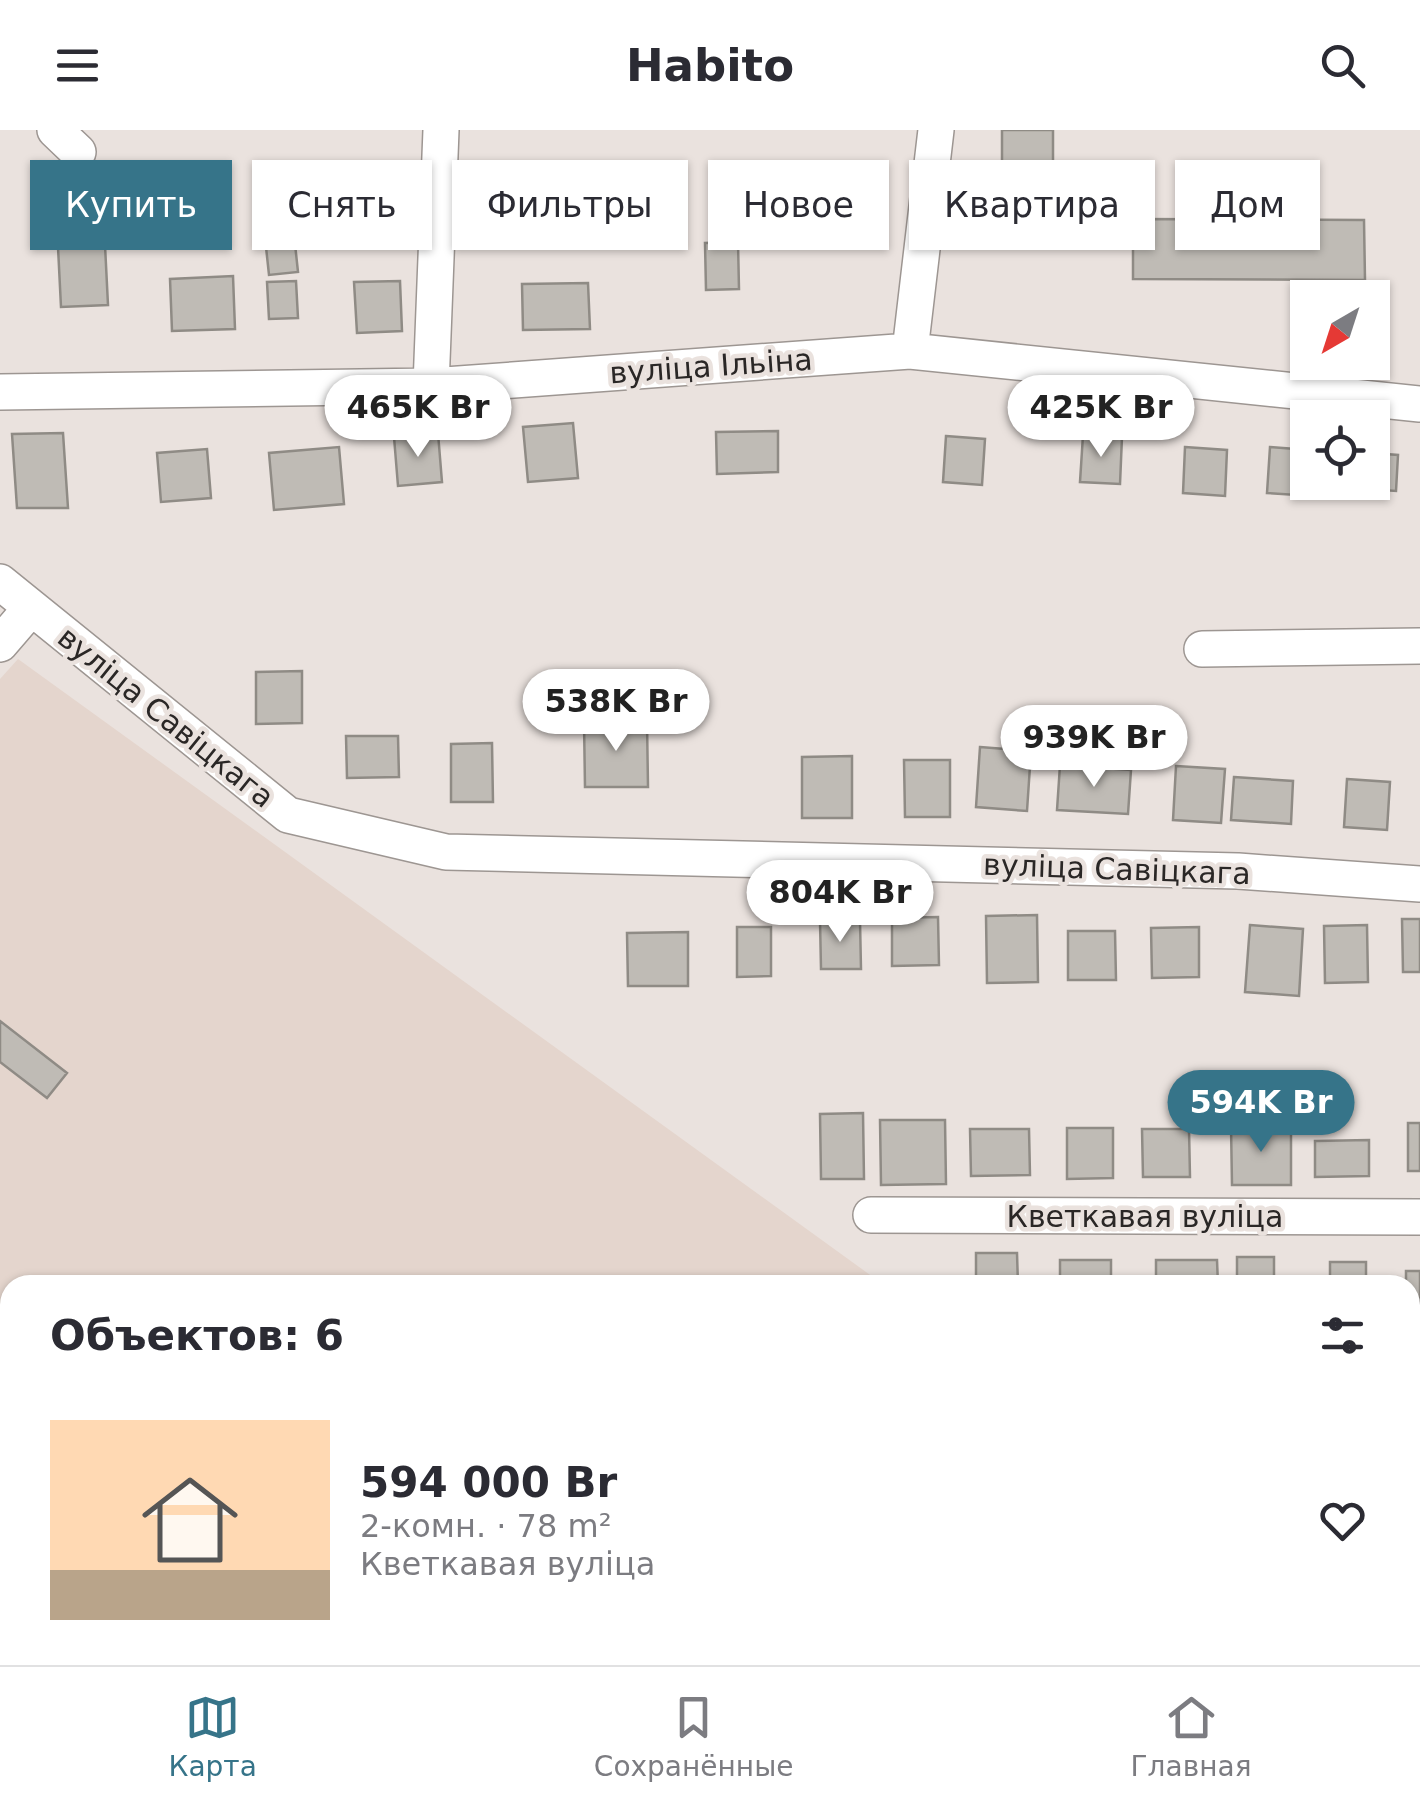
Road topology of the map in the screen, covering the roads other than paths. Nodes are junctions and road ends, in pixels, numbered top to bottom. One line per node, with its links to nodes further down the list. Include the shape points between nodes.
1 (440, 130): 4 (street)
2 (936, 130): 3 (street)
3 (910, 351): 4 (street, вуліца Ільіна); 6 (street, вуліца Ільіна)
4 (431, 386): 5 (street, вуліца Ільіна)
5 (0, 392)
6 (1420, 404)
7 (0, 582): 8 (street, вуліца Савіцкага)
8 (32, 608): 9 (street); 12 (street, вуліца Савіцкага, via 288,816 446,852 1238,871)
9 (0, 644)
10 (1420, 646): 11 (street)
11 (1202, 649)
12 (1420, 884)
13 (870, 1215): 14 (street, Кветкавая вуліца)
14 (1420, 1216)

